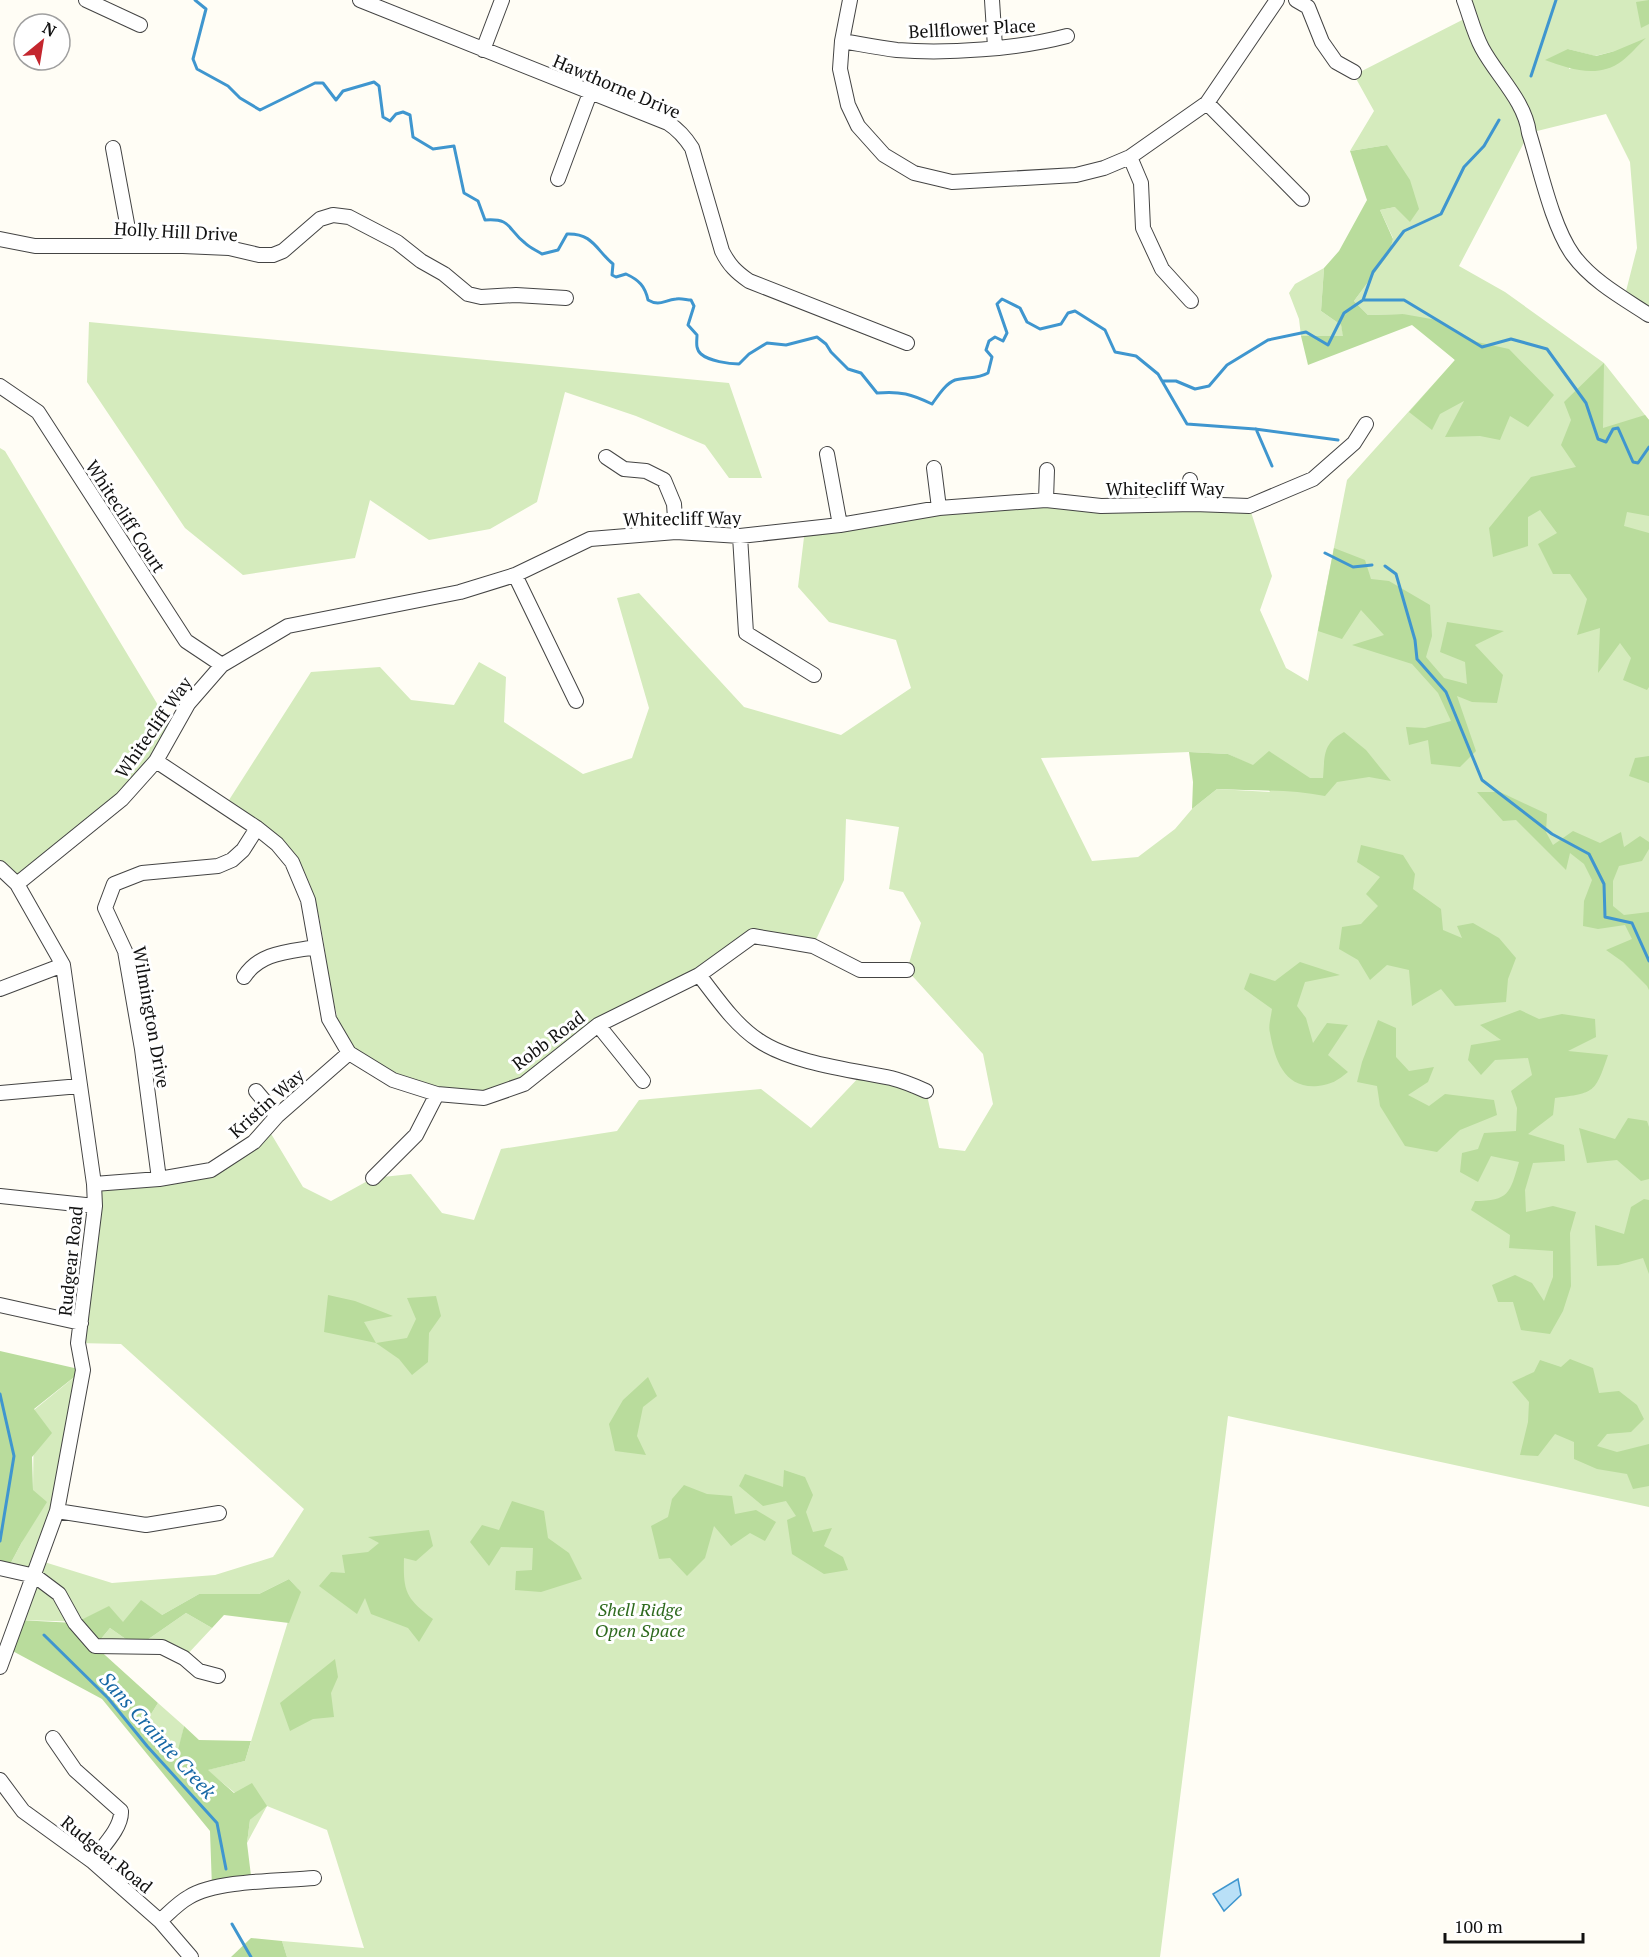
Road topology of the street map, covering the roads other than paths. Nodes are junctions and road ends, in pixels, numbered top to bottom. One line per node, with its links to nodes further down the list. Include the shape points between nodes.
1 (86, 0): 9 (street)
2 (360, 0): 13 (street, Hawthorne Drive)
3 (502, 0): 13 (street)
4 (850, 0): 11 (street)
5 (992, 0): 12 (street)
6 (1277, 0): 16 (street)
7 (1296, 0): 14 (street, via 1308,7 1322,42 1336,62)
8 (1464, 0): 25 (street, via 1481,47 1528,122 1560,232 1574,256 1602,283)
9 (140, 25)
10 (1067, 36): 12 (street, Bellflower Place)
11 (842, 41): 12 (street, Bellflower Place, via 937,52); 18 (street, via 840,69 848,105 858,126 884,154 914,173 952,182 1076,175)
12 (995, 47)
13 (483, 50): 15 (street, Hawthorne Drive)
14 (1354, 72)
15 (590, 93): 19 (street); 26 (street, Hawthorne Drive, via 668,123 686,138 722,251 737,273)
16 (1207, 103): 18 (street); 20 (street)
17 (113, 148): 22 (street)
18 (1130, 157): 24 (street, via 1141,183 1143,228 1162,269)
19 (558, 178)
20 (1302, 199)
21 (0, 239): 22 (street, Holly Hill Drive, via 35,246)
22 (131, 245): 23 (street, Holly Hill Drive, via 229,248 273,255 320,219 333,215 349,217 397,242 468,294)
23 (566, 298)
24 (1191, 301)
25 (1649, 315)
26 (907, 343)
27 (0, 386): 41 (street, Whitecliff Court, via 38,412 186,641)
28 (1366, 424): 35 (street, Whitecliff Way, via 1354,443 1313,479 1249,506)
29 (826, 454): 37 (street)
30 (606, 457): 38 (street, via 624,469 646,471 664,480 674,504)
31 (934, 468): 36 (street)
32 (1047, 470): 34 (street)
33 (1190, 480): 35 (street)
34 (1046, 500): 35 (street, Whitecliff Way, via 1101,506); 36 (street, Whitecliff Way)
35 (1194, 504)
36 (939, 508): 37 (street, Whitecliff Way)
37 (840, 525): 39 (street, Whitecliff Way)
38 (676, 532): 39 (street, Whitecliff Way); 40 (street, Whitecliff Way, via 590,539)
39 (740, 536): 42 (street, via 746,633)
40 (515, 574): 41 (street, Whitecliff Way, via 460,592 288,626); 43 (street)
41 (222, 665): 44 (street, Whitecliff Way, via 188,704)
42 (814, 675)
43 (576, 701)
44 (156, 761): 45 (street, Robb Road); 47 (street, Whitecliff Way, via 122,799)
45 (257, 828): 48 (street, Robb Road, via 277,844 301,879); 64 (street, Wilmington Drive, via 243,850 218,866 142,873 114,884 105,908 125,951)
46 (0, 868): 47 (street, Rudgear Road)
47 (17, 884): 49 (street, Rudgear Road)
48 (316, 947): 52 (street, via 265,957 251,966); 55 (street, Robb Road, via 329,1019)
49 (63, 965): 53 (street); 57 (street, Rudgear Road)
50 (907, 970): 51 (street, Robb Road, via 860,970 813,946 753,936)
51 (699, 975): 54 (street, Robb Road); 58 (street, via 738,1024 759,1041 833,1068 893,1079)
52 (244, 977)
53 (0, 989)
54 (598, 1025): 56 (street); 61 (street, Robb Road, via 524,1084 484,1098)
55 (349, 1053): 61 (street, Robb Road, via 393,1080); 62 (street, Kristin Way)
56 (643, 1081)
57 (80, 1086): 60 (street); 65 (street, Rudgear Road)
58 (926, 1090)
59 (256, 1091): 62 (street)
60 (0, 1093)
61 (437, 1095): 63 (street, via 416,1135)
62 (277, 1116): 64 (street, Kristin Way, via 254,1142 211,1170)
63 (373, 1178)
64 (159, 1179): 65 (street, Kristin Way)
65 (94, 1184): 67 (street, Rudgear Road)
66 (0, 1196): 67 (street)
67 (95, 1206): 69 (street, Rudgear Road)
68 (0, 1305): 69 (street)
69 (81, 1323): 70 (street, Rudgear Road, via 78,1343 83,1370)
70 (57, 1512): 71 (street, via 146,1525); 73 (street, Rudgear Road)
71 (219, 1513)
72 (0, 1568): 73 (street)
73 (35, 1576): 74 (street, Rudgear Road); 75 (street, via 59,1594 75,1623 95,1646 162,1647 199,1671)
74 (0, 1667)
75 (218, 1676)
76 (53, 1738): 78 (street, via 75,1770 120,1811 121,1819)
77 (0, 1780): 78 (street, Rudgear Road, via 23,1811)
78 (92, 1861): 80 (street, Rudgear Road)
79 (314, 1878): 80 (street, via 212,1888 189,1897)
80 (160, 1921): 81 (street, Rudgear Road)
81 (191, 1957)

